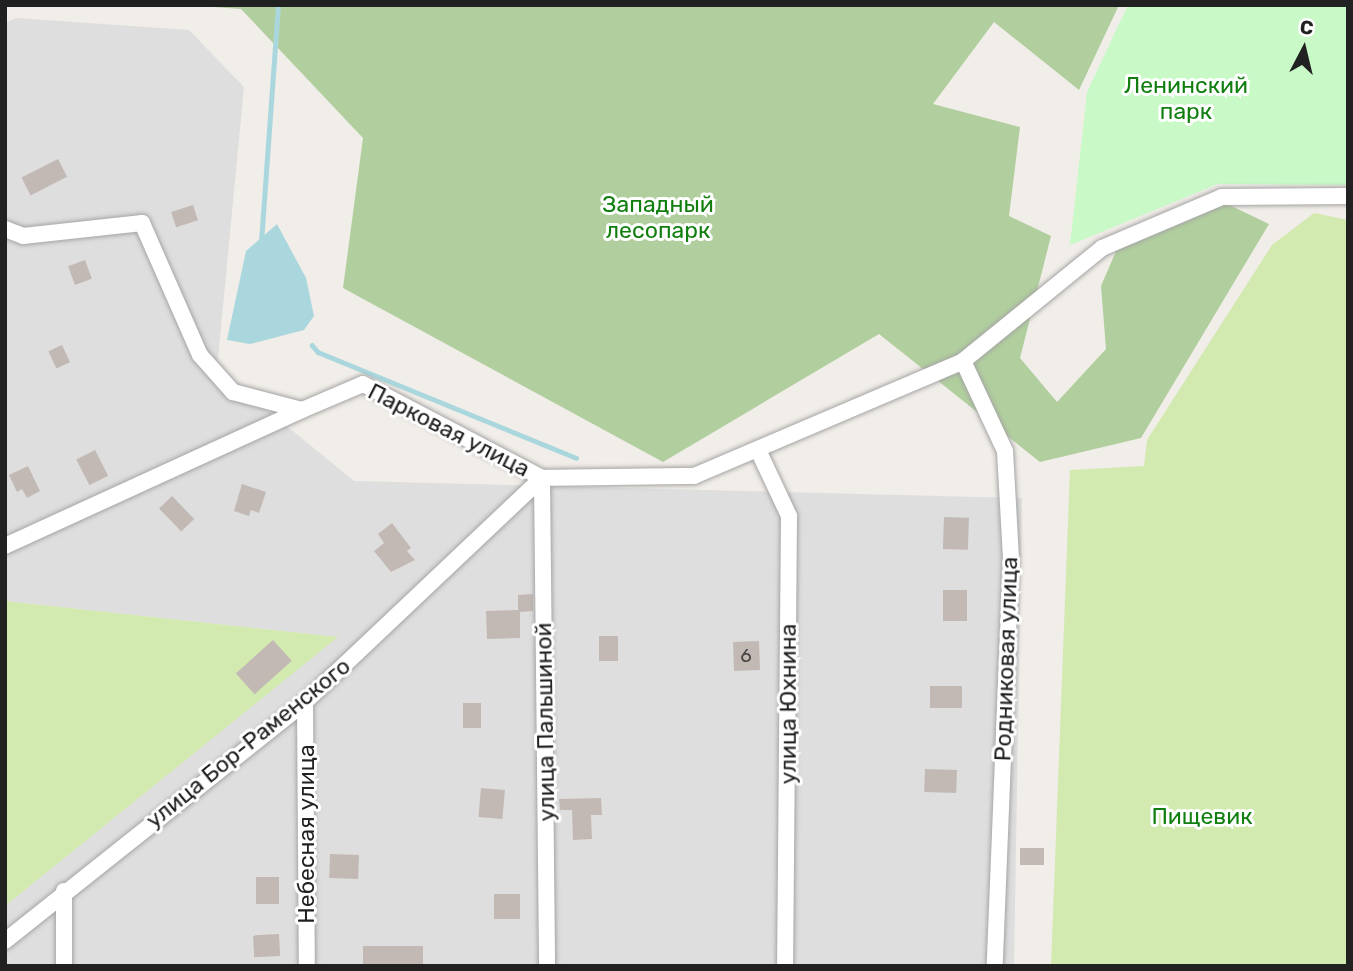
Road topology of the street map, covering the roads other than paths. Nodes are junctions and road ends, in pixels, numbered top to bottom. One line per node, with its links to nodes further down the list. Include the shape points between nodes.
1 (1348, 196): 3 (street, via 1222,197 1102,248)
2 (5, 229): 4 (street, via 23,236 142,223 200,355 233,392)
3 (964, 361): 5 (street); 15 (street, Родниковая улица, via 1005,451 1011,559)
4 (302, 410): 6 (street, Парковая улица, via 363,384); 7 (street)
5 (758, 450): 6 (street, via 694,476); 14 (street, улица Юхнина, via 789,516)
6 (542, 478): 8 (street, улица Бор-Раменского); 13 (street, улица Пальшиной)
7 (5, 546)
8 (305, 702): 9 (street, улица Бор-Раменского); 12 (street, Небесная улица)
9 (65, 891): 10 (street, улица Бор-Раменского); 11 (street)
10 (5, 941)
11 (64, 966)
12 (307, 966)
13 (547, 966)
14 (785, 966)
15 (995, 966)

